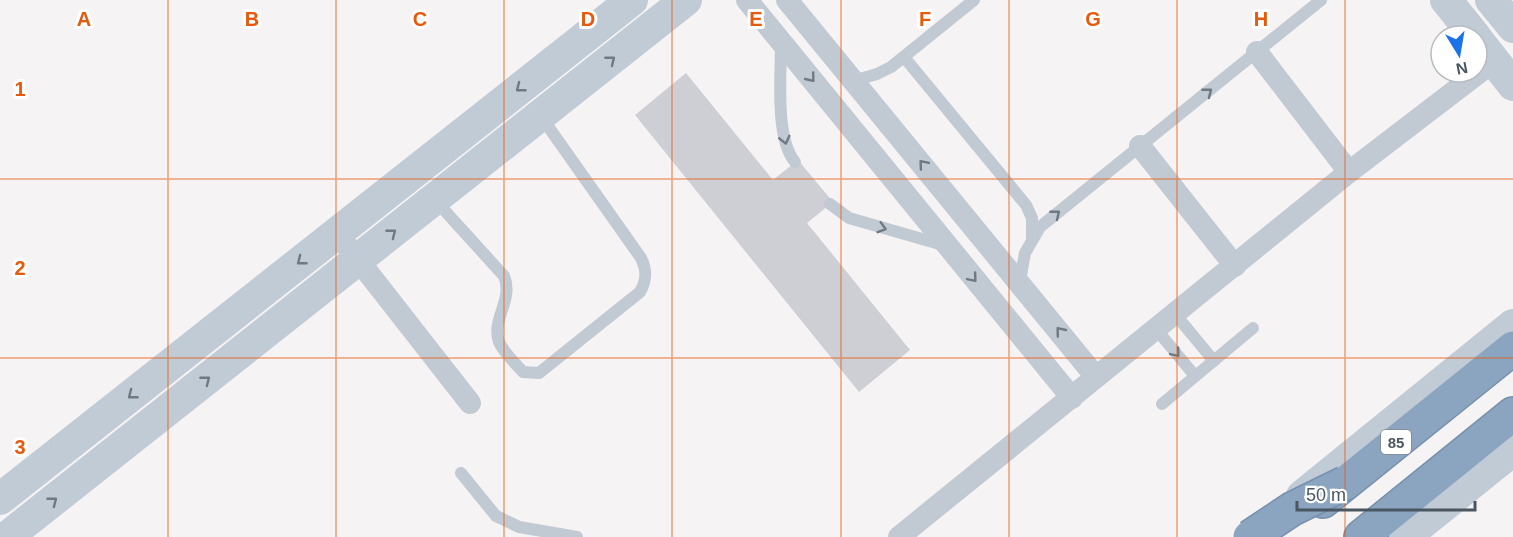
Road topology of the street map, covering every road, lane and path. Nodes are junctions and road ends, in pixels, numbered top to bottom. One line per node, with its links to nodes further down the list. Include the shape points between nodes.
1 (632, 0): 15 (street)
2 (686, 0): 19 (street, one-way to 2)
3 (747, 0): 11 (street)
4 (787, 0): 16 (street)
5 (974, 0): 14 (lane)
6 (1321, 0): 12 (lane)
7 (1446, 0): 9 (street)
8 (1491, 0): 10 (street)
9 (1465, 24)
10 (1513, 27)
11 (781, 40): 23 (street, one-way to 23); 24 (lane, one-way to 24, via 782,131)
12 (1257, 52): 22 (lane, one-way to 12); 25 (street)
13 (1489, 54): 18 (street)
14 (904, 57): 16 (lane, via 877,74); 31 (lane, via 1026,205 1032,218)
15 (551, 64): 19 (street); 30 (street, one-way to 30)
16 (853, 81): 21 (street)
17 (1441, 84): 25 (street)
18 (1513, 85)
19 (572, 91): 20 (street)
20 (540, 116): 27 (street); 27 (lane, via 641,258 646,272 640,292 539,373 523,372 500,343 498,327 508,290 504,276)
21 (902, 140): 23 (street); 26 (street, one-way to 21)
22 (1140, 146): 31 (lane, one-way to 22, via 1040,227); 34 (street)
23 (877, 161): 29 (street)
24 (795, 162)
25 (1349, 172): 34 (street)
26 (947, 193): 29 (street); 35 (street)
27 (435, 199): 33 (street, one-way to 27)
28 (830, 204): 32 (lane, one-way to 32, via 849,218)
29 (921, 214): 32 (street)
30 (337, 233): 33 (street); 52 (street, one-way to 52)
31 (1032, 238): 35 (lane, via 1024,253)
32 (946, 246): 44 (street, one-way to 44)
33 (358, 260): 45 (street); 54 (street, one-way to 33)
34 (1235, 266): 36 (street)
35 (1020, 281): 43 (street, one-way to 35)
36 (1175, 314): 39 (street); 41 (lane)
37 (1513, 325): 57 (street)
38 (1253, 328): 41 (lane)
39 (1156, 329): 42 (lane, one-way to 42); 43 (street)
40 (1513, 348): 51 (highway, 85)
41 (1214, 361): 42 (lane)
42 (1196, 376): 46 (lane)
43 (1096, 377): 44 (street)
44 (1072, 398): 56 (street)
45 (470, 404)
46 (1162, 404)
47 (1513, 414): 53 (highway)
48 (1513, 435): 53 (highway)
49 (1513, 450): 53 (street)
50 (461, 473): 55 (lane, via 496,516 519,527)
51 (1346, 483): 57 (highway, bridge, via 1292,509); 58 (highway, 85, bridge)
52 (0, 499)
53 (1400, 524): 59 (highway)
54 (6, 531)
55 (577, 537)
56 (899, 537)
57 (1251, 537)
58 (1279, 537)
59 (1361, 537)

